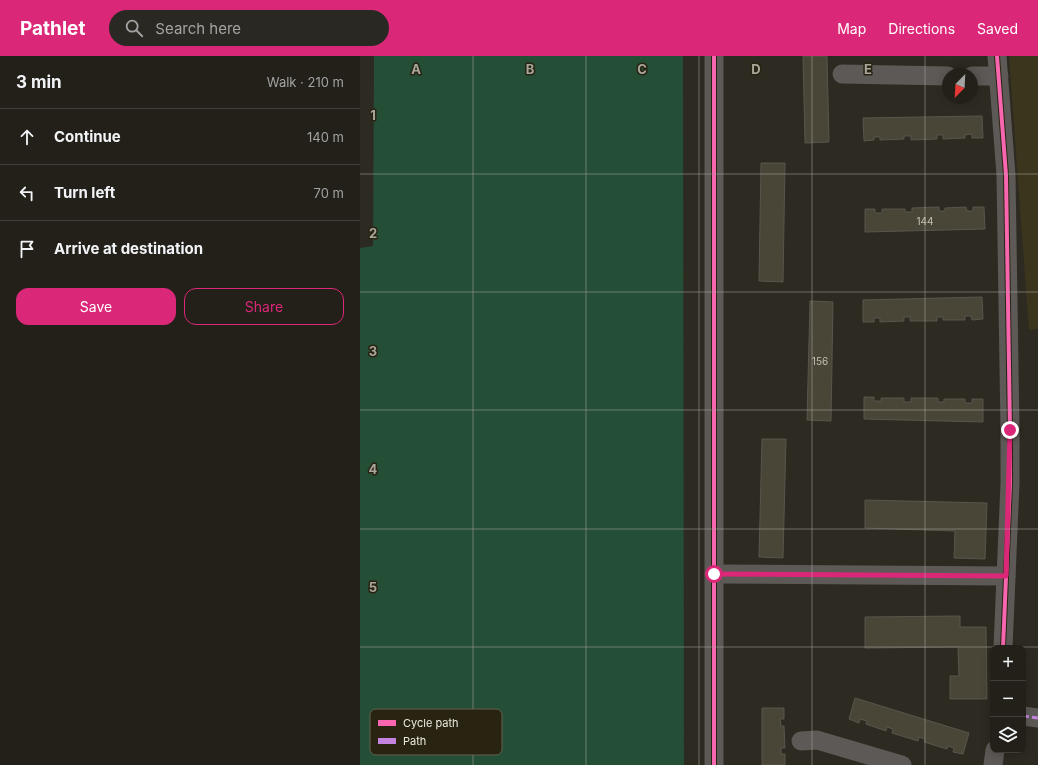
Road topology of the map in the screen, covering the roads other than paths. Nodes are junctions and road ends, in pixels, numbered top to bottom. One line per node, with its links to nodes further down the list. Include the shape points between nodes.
1 (714, 56): 7 (street)
2 (997, 56): 6 (street)
3 (842, 74): 4 (street)
4 (942, 76)
5 (978, 76): 6 (street)
6 (999, 76): 8 (street, via 1006,175 1010,423)
7 (714, 574): 8 (street); 14 (street)
8 (1006, 576): 9 (street)
9 (1003, 645)
10 (1026, 716): 11 (street)
11 (1038, 718)
12 (801, 741): 15 (street, via 817,740)
13 (995, 753): 16 (street)
14 (714, 765)
15 (902, 765)
16 (993, 765)

